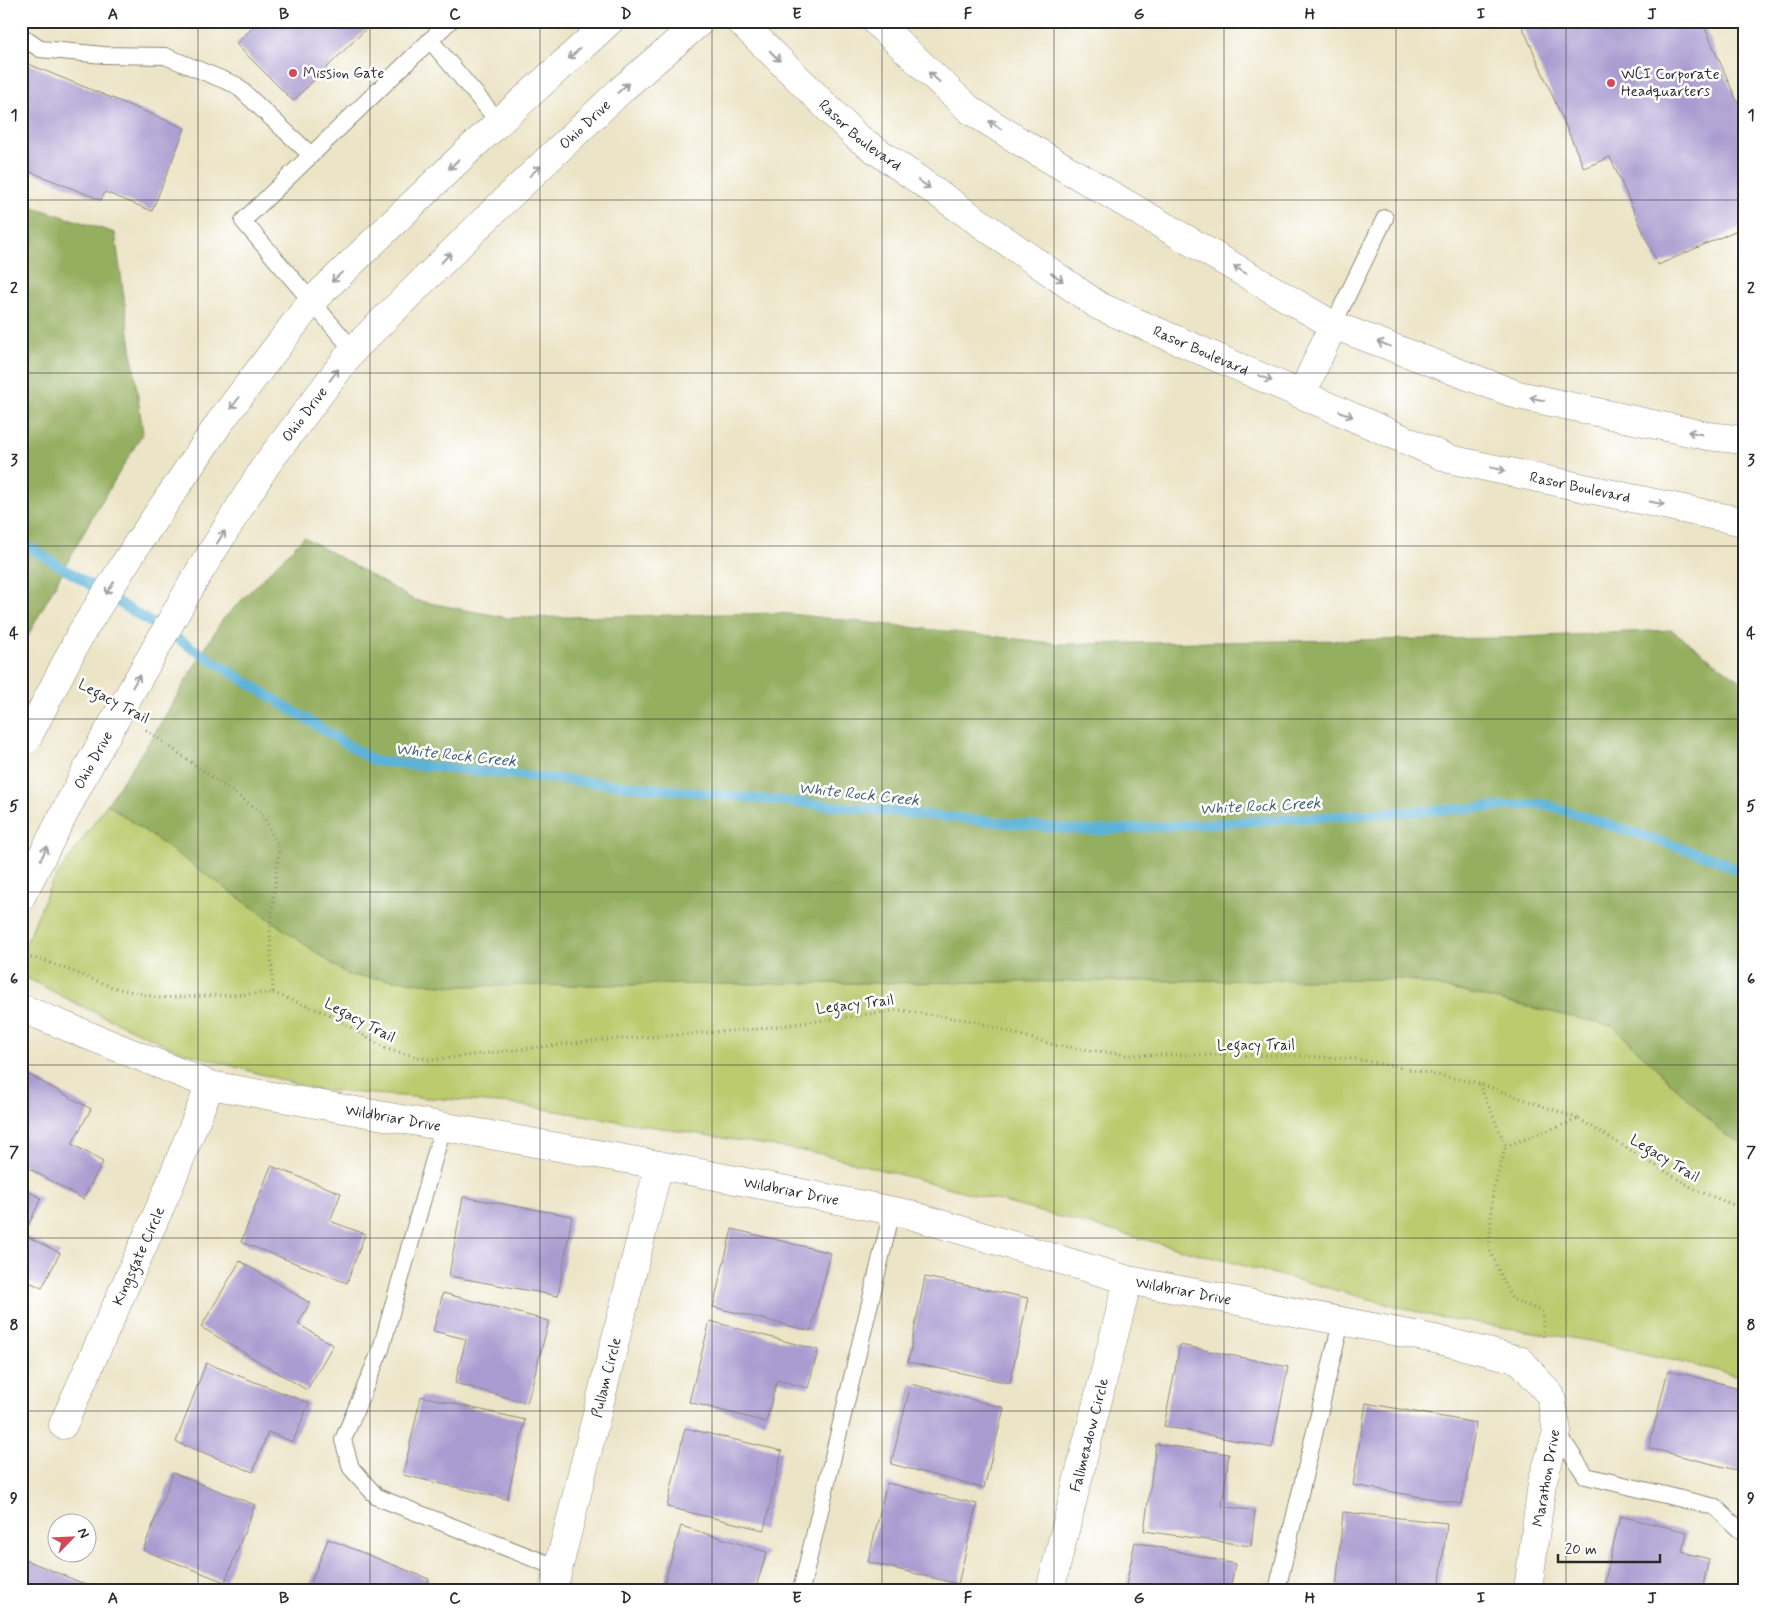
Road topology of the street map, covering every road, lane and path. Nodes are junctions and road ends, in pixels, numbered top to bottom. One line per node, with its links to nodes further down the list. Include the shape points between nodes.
1 (450, 21): 7 (lane)
2 (610, 21): 8 (main road, one-way to 8)
3 (700, 21): 13 (main road, Ohio Drive, one-way to 3, via 622,89)
4 (740, 21): 14 (main road, Rasor Boulevard, one-way to 14, via 857,137 1099,306)
5 (875, 21): 12 (main road, one-way to 5, via 970,110)
6 (21, 36): 9 (lane, via 40,48 104,55 165,56 223,79 236,85)
7 (430, 40): 8 (lane); 9 (lane)
8 (499, 122): 11 (main road, one-way to 11)
9 (311, 155): 11 (lane, via 242,221)
10 (1385, 218): 12 (lane)
11 (311, 302): 13 (lane); 20 (main road, one-way to 20, bridge, via 220,422 136,546 80,635)
12 (1333, 325): 14 (main road); 15 (main road, one-way to 12, via 1708,436 1518,395)
13 (353, 350): 21 (main road, Ohio Drive, one-way to 13, bridge, via 87,769 196,578 266,465)
14 (1302, 394): 16 (main road, Rasor Boulevard, one-way to 16, via 1449,459)
15 (1744, 440)
16 (1744, 522)
17 (21, 667): 18 (path)
18 (30, 672)
19 (144, 728): 23 (path, Legacy Trail, via 262,813 273,833 278,848 270,930)
20 (24, 745)
21 (21, 896)
22 (21, 956): 23 (path, Legacy Trail, via 43,960 112,987 159,998)
23 (273, 993): 25 (path, Legacy Trail, via 328,1014 386,1048 430,1060 591,1041 757,1029 900,1010 973,1022 1054,1045 1126,1055 1283,1054 1356,1059)
24 (21, 1008): 26 (main road, Wildbriar Drive)
25 (1478, 1083): 27 (path, Legacy Trail); 29 (path)
26 (210, 1085): 28 (main road, Wildbriar Drive); 37 (main road, Kingsgate Circle, via 166,1194)
27 (1578, 1119): 29 (path); 31 (path, Legacy Trail, via 1696,1190)
28 (443, 1127): 30 (main road, Wildbriar Drive); 40 (lane, via 381,1349 343,1440 350,1468 377,1497)
29 (1506, 1146): 35 (path, via 1493,1192 1488,1249 1512,1299 1543,1312)
30 (659, 1165): 32 (main road, Wildbriar Drive); 40 (main road, Pullam Circle)
31 (1744, 1209)
32 (892, 1211): 33 (main road, Wildbriar Drive); 41 (lane)
33 (1128, 1280): 34 (main road, Wildbriar Drive); 42 (main road, Fallmeadow Circle)
34 (1342, 1322): 36 (main road, Wildbriar Drive, via 1435,1338 1520,1360); 43 (lane)
35 (1544, 1333)
36 (1551, 1396): 38 (main road, Marathon Drive)
37 (64, 1425)
38 (1557, 1432): 39 (lane, via 1586,1476 1715,1507); 44 (main road, Marathon Drive, via 1542,1483)
39 (1744, 1534)
40 (555, 1579)
41 (801, 1590)
42 (1050, 1590)
43 (1277, 1590)
44 (1528, 1590)

